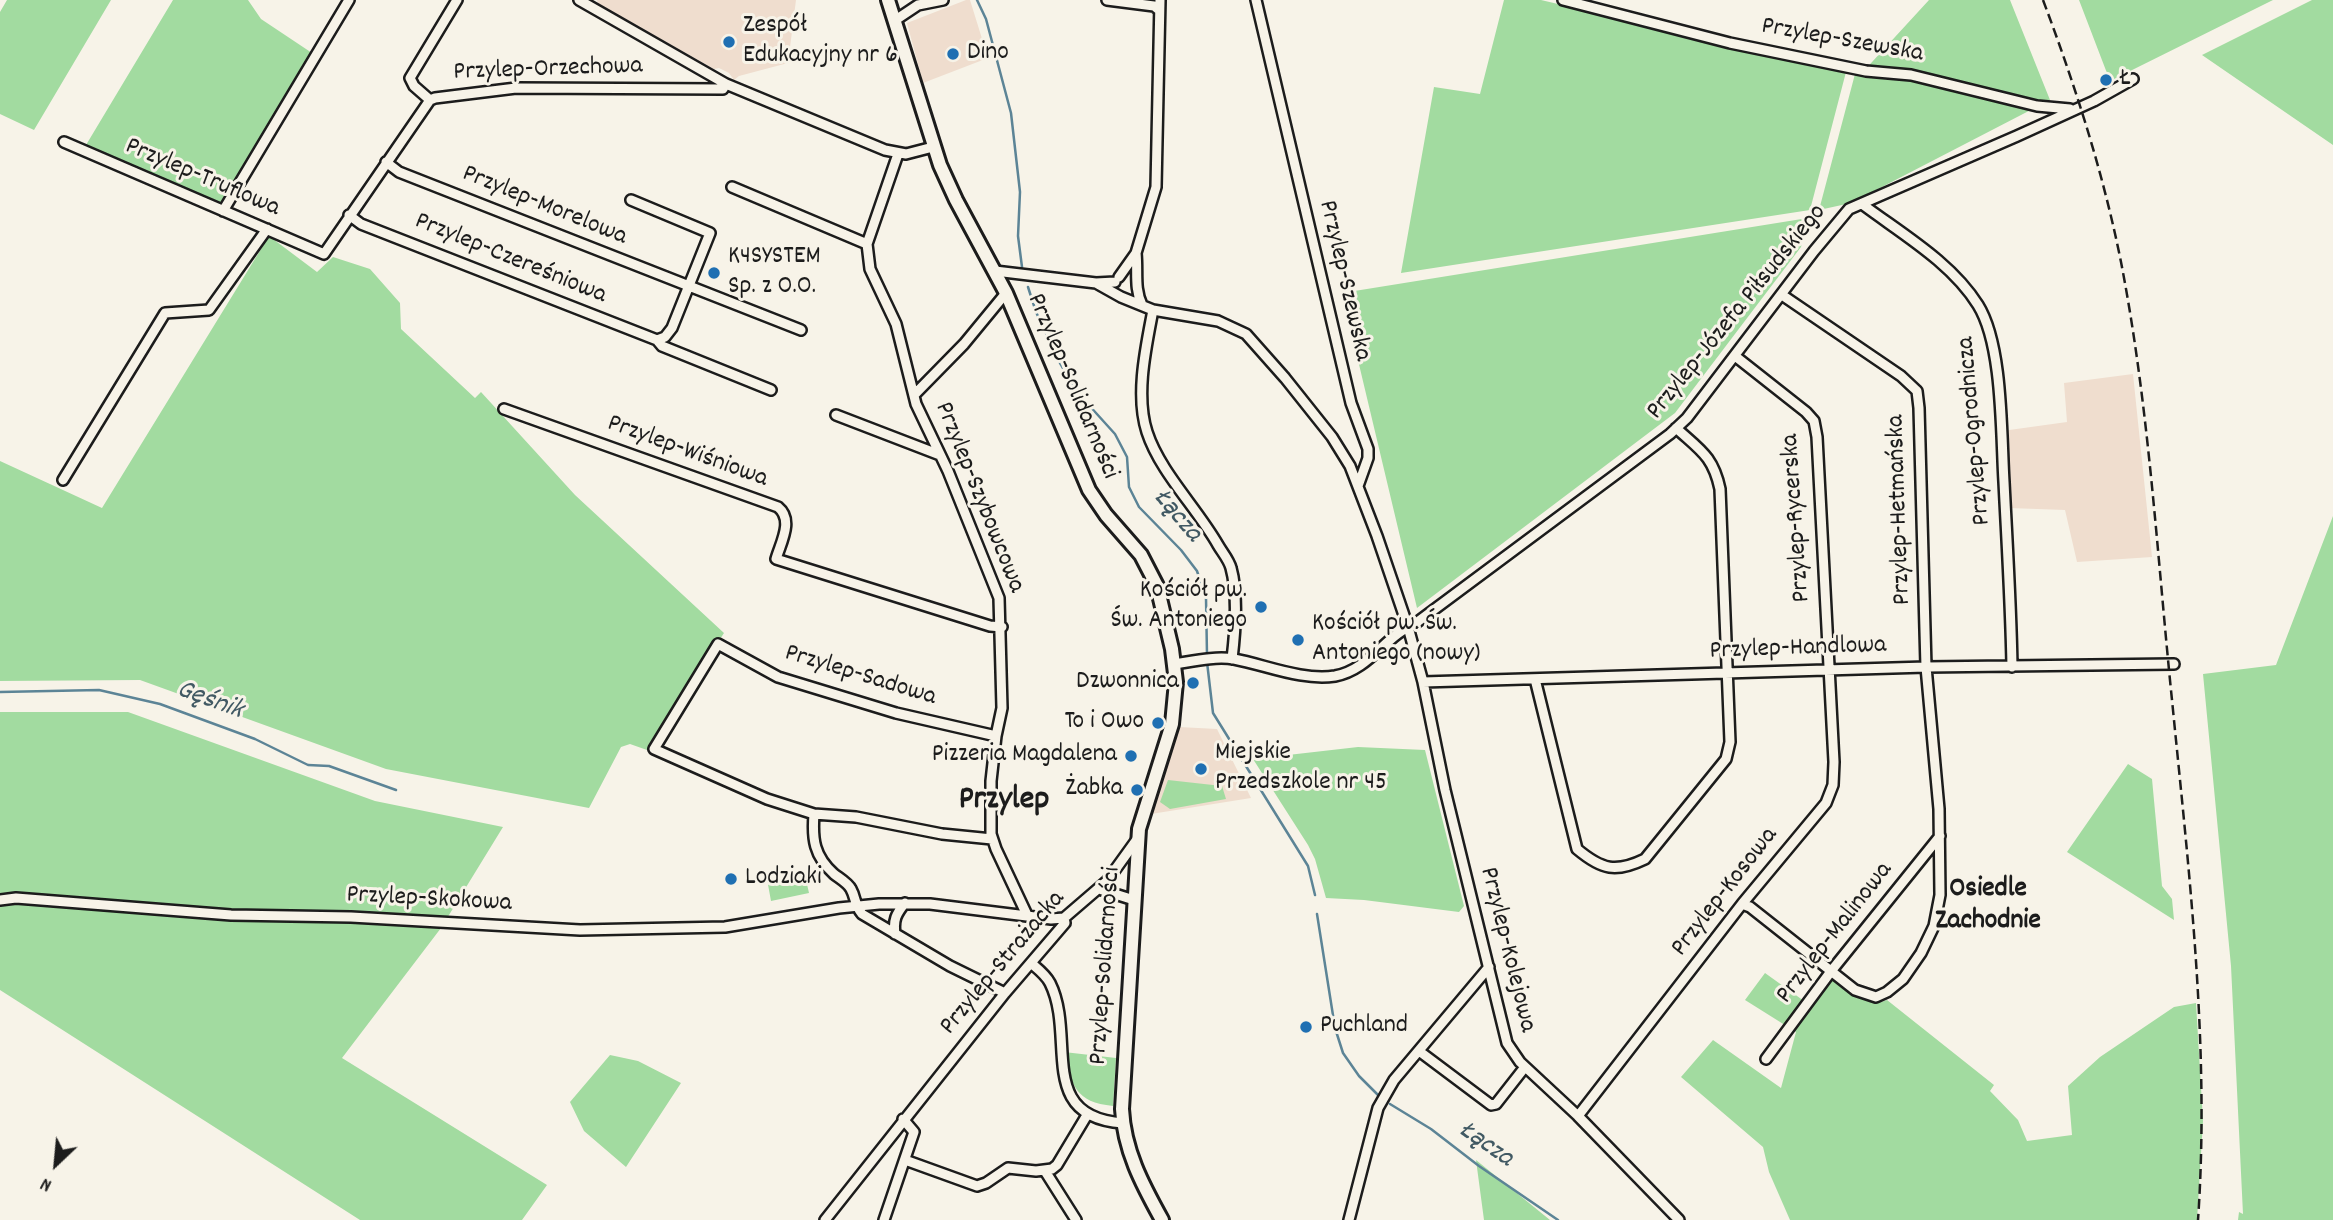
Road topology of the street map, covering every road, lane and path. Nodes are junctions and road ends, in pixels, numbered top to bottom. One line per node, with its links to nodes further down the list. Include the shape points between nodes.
1 (349, 0): 23 (street)
2 (457, 0): 14 (street, via 410,79)
3 (579, 0): 13 (street)
4 (888, 0): 11 (main road, Przylep-Solidarności)
5 (943, 0): 9 (street)
6 (1107, 0): 10 (street)
7 (1256, 0): 47 (street, Przylep-Szewska, via 1350,403 1368,449)
8 (1563, 0): 15 (street, Przylep-Szewska, via 1730,43 1866,71 1911,75 2037,106)
9 (918, 2): 11 (street)
10 (1160, 5): 27 (street, via 1156,187)
11 (894, 20): 17 (main road, Przylep-Solidarności)
12 (2133, 79): 15 (street, Przylep-Józefa Piłsudskiego)
13 (726, 84): 14 (street, Przylep-Orzechowa, via 723,89 504,89); 18 (street)
14 (430, 100): 19 (street, Przylep-Orzechowa)
15 (2075, 109): 22 (street, Przylep-Józefa Piłsudskiego)
16 (64, 142): 23 (street, Przylep-Truflowa)
17 (933, 146): 18 (street); 29 (main road, Przylep-Solidarności)
18 (898, 154): 26 (street)
19 (387, 163): 24 (street, Przylep-Orzechowa); 32 (street, Przylep-Morelowa, via 399,172)
20 (732, 187): 26 (street)
21 (631, 200): 32 (street, via 710,233)
22 (1862, 204): 35 (street, Przylep-Józefa Piłsudskiego, via 1849,209); 54 (street, Przylep-Ogrodnicza, via 1939,262 1977,303 1987,322 1994,347 2000,419)
23 (223, 211): 25 (street, Przylep-Truflowa)
24 (349, 215): 28 (street, Przylep-Orzechowa); 38 (street, Przylep-Czereśniowa, via 361,224)
25 (267, 229): 28 (street, Przylep-Truflowa); 46 (street, via 209,310 165,313)
26 (867, 244): 41 (street, via 870,269 896,324)
27 (1136, 253): 30 (street); 31 (street)
28 (324, 254)
29 (995, 271): 31 (street); 33 (main road, Przylep-Solidarności)
30 (1135, 281): 31 (street, via 1130,276); 34 (street)
31 (1117, 284): 34 (street, via 1121,297)
32 (688, 286): 37 (street, Przylep-Morelowa); 38 (street, via 672,328)
33 (1006, 293): 41 (street, Przylep-Szybowcowa); 51 (main road, Przylep-Solidarności, via 1089,490 1141,555 1157,586)
34 (1131, 295): 36 (street)
35 (1782, 295): 39 (street, Przylep-Józefa Piłsudskiego); 53 (street, Przylep-Hetmańska, via 1917,391)
36 (1153, 310): 47 (street, via 1219,321 1246,334 1332,437); 50 (street, via 1143,379 1147,430 1157,454 1231,568 1236,625)
37 (802, 330)
38 (657, 340): 40 (street, Przylep-Czereśniowa)
39 (1735, 356): 44 (street, Przylep-Józefa Piłsudskiego); 55 (street, Przylep-Rycerska, via 1814,421)
40 (771, 390)
41 (914, 395): 45 (street, Przylep-Szybowcowa)
42 (504, 409): 48 (street, Przylep-Wiśniowa, via 778,507 787,522 776,559)
43 (836, 415): 45 (street)
44 (1676, 428): 49 (street, Przylep-Józefa Piłsudskiego); 56 (street, via 1708,456 1717,472)
45 (940, 455): 48 (street, Przylep-Szybowcowa, via 996,589)
46 (63, 480)
47 (1358, 486): 49 (street)
48 (1002, 626): 59 (street, Przylep-Szybowcowa, via 1002,708)
49 (1408, 627): 50 (street, Przylep-Józefa Piłsudskiego, via 1354,669 1336,676); 58 (street, Przylep-Kolejowa)
50 (1232, 659): 51 (street, Przylep-Józefa Piłsudskiego)
51 (1175, 664): 62 (main road, Przylep-Solidarności, via 1175,710)
52 (2174, 664): 54 (street, Przylep-Handlowa)
53 (1927, 667): 54 (street, Przylep-Handlowa); 55 (street, Przylep-Handlowa); 61 (street)
54 (2012, 667)
55 (1829, 671): 56 (street, Przylep-Handlowa); 68 (street, Przylep-Kosowa, via 1833,785 1826,803)
56 (1727, 674): 57 (street, Przylep-Handlowa); 57 (street, via 1730,742 1726,759 1645,859 1629,867 1610,868 1592,862 1577,849)
57 (1535, 679): 58 (street, Przylep-Handlowa)
58 (1423, 682): 76 (street, Przylep-Kolejowa)
59 (996, 736): 60 (street, Przylep-Sadowa, via 896,713 778,677 718,644 654,749 767,799); 63 (street, Przylep-Szybowcowa, via 990,781)
60 (814, 814): 63 (street); 69 (street, via 812,836 817,853 850,888)
61 (1941, 836): 77 (street, Przylep-Malinowa); 77 (street, via 1940,895 1934,926 1903,979 1876,997 1855,990)
62 (1138, 838): 64 (street, Przylep-Strażacka); 66 (main road, Przylep-Solidarności)
63 (992, 839): 70 (street, Przylep-Szybowcowa)
64 (1099, 890): 66 (street); 72 (street, Przylep-Strażacka)
65 (0, 900): 69 (street, Przylep-Skokowa, via 580,930 724,927)
66 (1134, 900): 85 (main road, Przylep-Solidarności)
67 (905, 903): 69 (street, Przylep-Skokowa); 70 (street, Przylep-Skokowa); 73 (street, via 894,921)
68 (1742, 904): 77 (street); 83 (street, Przylep-Kosowa)
69 (855, 905): 73 (street)
70 (1027, 915): 71 (street, Przylep-Skokowa)
71 (1040, 917): 72 (street, Przylep-Skokowa); 74 (street)
72 (1065, 918): 74 (street, Przylep-Strażacka)
73 (895, 934): 78 (street)
74 (1055, 935): 75 (street, Przylep-Strażacka)
75 (1031, 963): 78 (street, Przylep-Strażacka); 82 (street, Przylep-Solidarności, via 1052,989 1069,1094)
76 (1489, 967): 79 (street); 81 (street, Przylep-Kolejowa, via 1507,1043)
77 (1832, 970): 80 (street, Przylep-Malinowa)
78 (1005, 993): 84 (street, Przylep-Strażacka)
79 (1419, 1051): 81 (street, via 1491,1105); 92 (street, via 1378,1108)
80 (1766, 1059)
81 (1525, 1067): 83 (street, Przylep-Kolejowa)
82 (1087, 1115): 85 (street); 87 (street, via 1057,1165)
83 (1578, 1116): 93 (street, Przylep-Kolejowa)
84 (903, 1119): 86 (street, via 914,1132); 88 (street, Przylep-Strażacka)
85 (1123, 1123): 91 (main road, Przylep-Solidarności, via 1131,1158)
86 (905, 1160): 87 (street, via 977,1186 1008,1168); 89 (street)
87 (1045, 1171): 90 (street)
88 (825, 1220)
89 (884, 1220)
90 (1076, 1220)
91 (1162, 1220)
92 (1349, 1220)
93 (1679, 1220)

